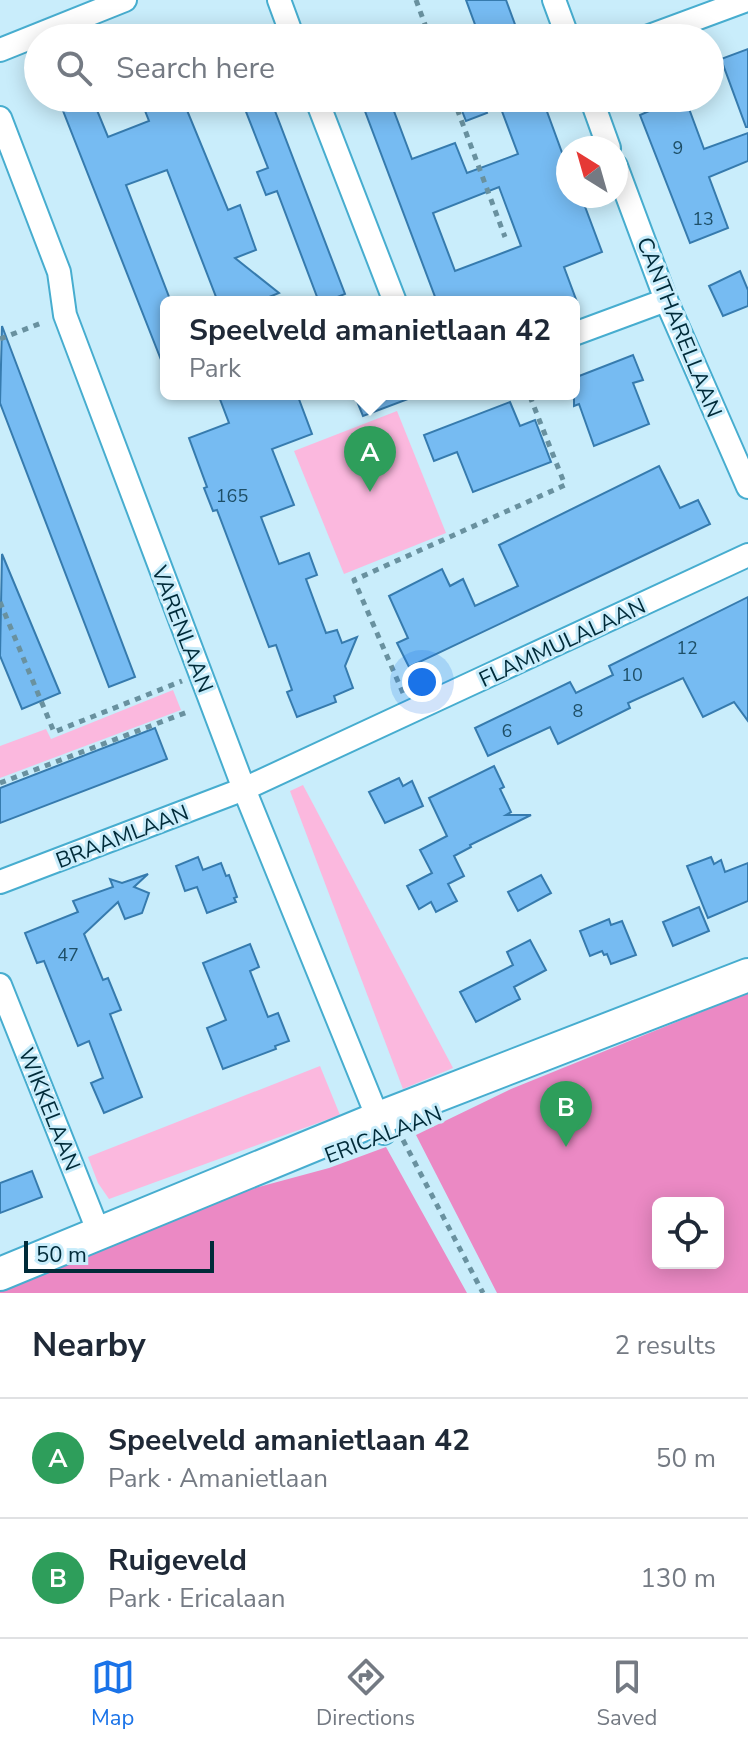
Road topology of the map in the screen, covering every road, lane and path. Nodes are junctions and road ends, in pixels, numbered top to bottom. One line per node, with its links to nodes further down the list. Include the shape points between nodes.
1 (125, 0): 6 (street)
2 (279, 0): 7 (street)
3 (416, 0): 8 (path)
4 (554, 0): 9 (street)
5 (747, 0): 10 (street)
6 (65, 24)
7 (288, 24)
8 (425, 24)
9 (563, 24)
10 (682, 24)
11 (24, 40): 12 (street)
12 (0, 50)
13 (321, 112): 20 (street)
14 (458, 112): 19 (path)
15 (596, 112): 17 (street)
16 (0, 118): 22 (street, VARENLAAN, via 59,272)
17 (605, 136)
18 (628, 198): 21 (street, CANTHARELLAAN)
19 (505, 237)
20 (393, 296)
21 (666, 300): 23 (street); 26 (street, CANTHARELLAAN)
22 (65, 315): 24 (path); 29 (street, VARENLAAN)
23 (580, 332)
24 (0, 339)
25 (531, 400): 31 (path, via 565,485 354,580)
26 (748, 487)
27 (748, 555): 31 (street, FLAMMULALAAN)
28 (0, 602): 29 (path, via 54,732)
29 (200, 674): 30 (street, VARENLAAN)
30 (211, 703): 32 (path); 33 (street, VARENLAAN)
31 (411, 712): 33 (street, FLAMMULALAAN)
32 (0, 783)
33 (244, 789): 34 (street, BRAAMLAAN); 37 (street, VARENLAAN)
34 (0, 882)
35 (748, 975): 37 (street, ERICALAAN, via 531,1060 457,1105)
36 (0, 985): 38 (street, WIKKELAAN)
37 (387, 1127): 38 (street, ERICALAAN, via 307,1163 224,1183); 40 (path)
38 (99, 1233): 39 (street, ERICALAAN)
39 (0, 1274)
40 (483, 1293)

